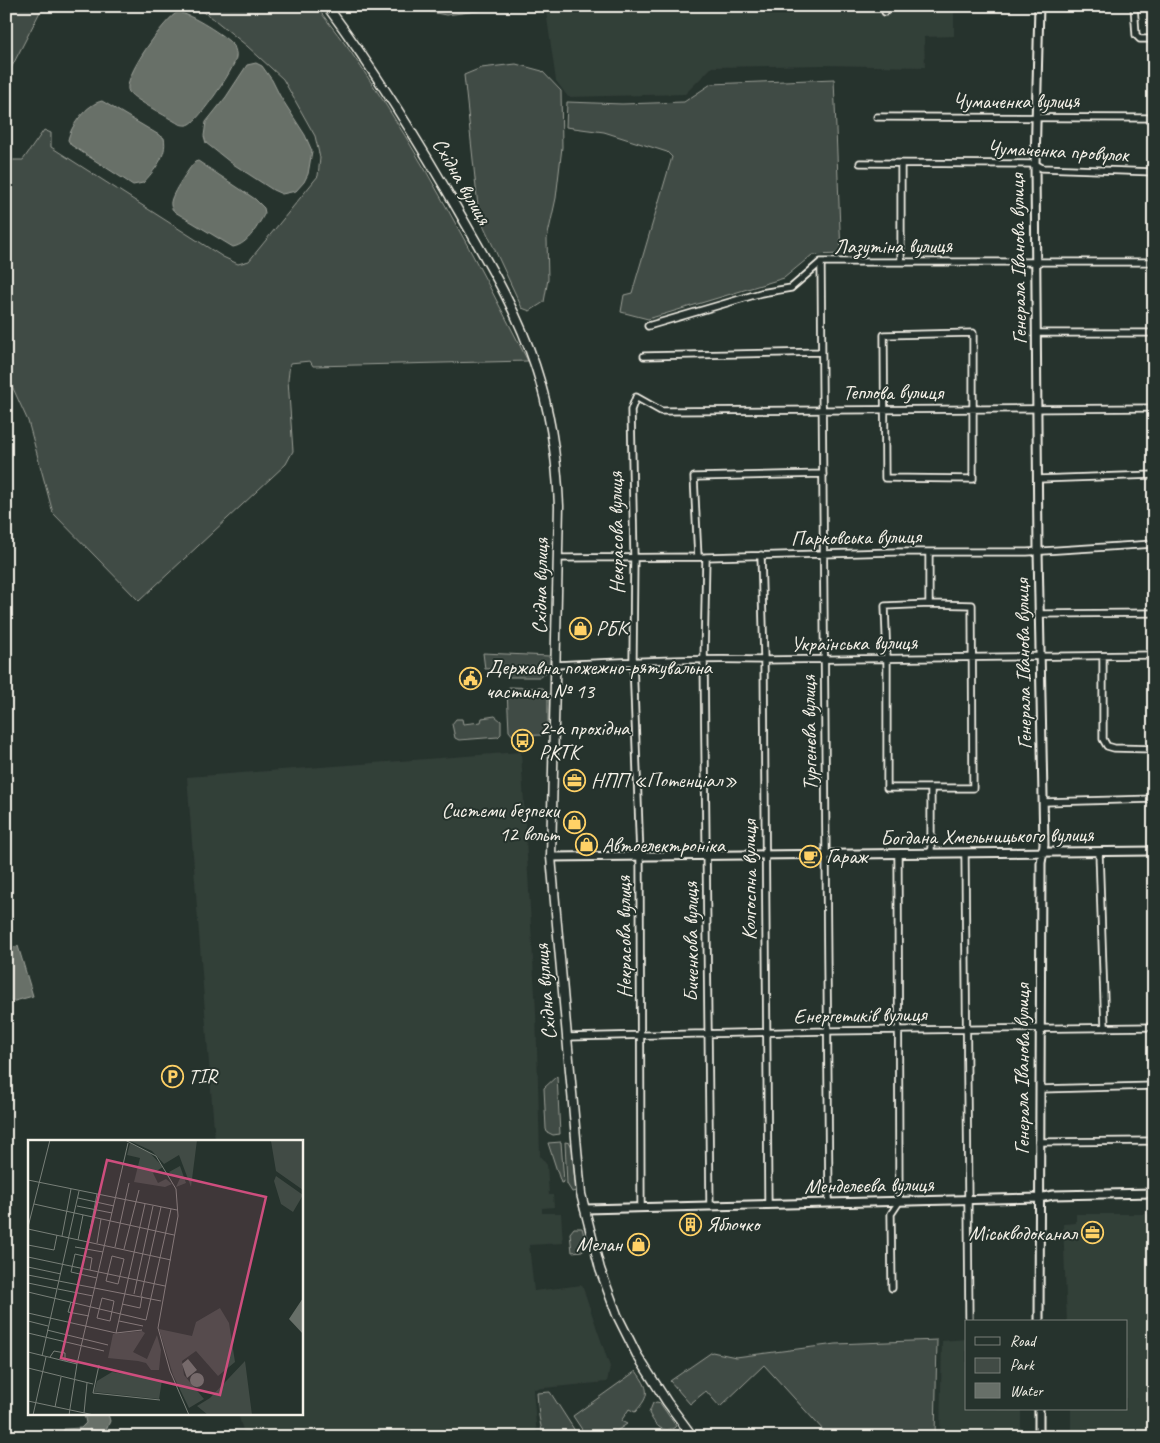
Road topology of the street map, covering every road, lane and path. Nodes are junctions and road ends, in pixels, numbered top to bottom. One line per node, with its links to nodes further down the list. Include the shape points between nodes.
1 (327, 6): 38 (main road, Східна вулиця, via 418,139 524,333 550,424 558,474)
2 (1039, 6): 6 (street, Генерала Іванова вулиця)
3 (1134, 6): 4 (street, via 1136,35 1140,39)
4 (1154, 39)
5 (877, 116): 6 (street, Чумаченка вулиця)
6 (1036, 118): 7 (street, Чумаченка вулиця); 10 (street, Генерала Іванова вулиця)
7 (1154, 118)
8 (860, 164): 9 (street, Чумаченка провулок)
9 (901, 164): 10 (street, Чумаченка провулок); 14 (street)
10 (1035, 164): 11 (street, Чумаченка провулок, via 1042,168); 12 (street, Генерала Іванова вулиця)
11 (1154, 172)
12 (1036, 261): 14 (street, Лазутіна вулиця); 15 (street, Лазутіна вулиця); 17 (street, Генерала Іванова вулиця)
13 (821, 262): 14 (street, Лазутіна вулиця); 16 (street, Лазутіна вулиця, via 791,288 761,292); 19 (street, Тургенєва вулиця)
14 (901, 262)
15 (1154, 262)
16 (648, 326)
17 (1037, 333): 18 (street); 26 (street, Генерала Іванова вулиця)
18 (1154, 333)
19 (821, 352): 20 (street); 24 (street, Тургенєва вулиця)
20 (644, 356)
21 (636, 398): 24 (street, Теплова вулиця, via 662,411); 35 (street, Некрасова вулиця, via 631,410)
22 (973, 408): 25 (street, Теплова вулиця); 25 (street, via 973,479 885,478); 25 (street, via 973,333 884,335); 26 (street, Теплова вулиця)
23 (1154, 408): 26 (street, Теплова вулиця)
24 (822, 409): 25 (street, Теплова вулиця); 27 (street, Тургенєва вулиця)
25 (884, 409)
26 (1037, 410): 29 (street, Генерала Іванова вулиця)
27 (823, 474): 33 (street, Тургенєва вулиця); 36 (street, via 694,477)
28 (1154, 475): 29 (street)
29 (1038, 479): 31 (street, Генерала Іванова вулиця)
30 (1154, 544): 31 (street, Парковська вулиця)
31 (1038, 551): 32 (street, Парковська вулиця); 41 (street, Генерала Іванова вулиця)
32 (929, 552): 33 (street, Парковська вулиця); 39 (street)
33 (824, 554): 34 (street, Парковська вулиця); 47 (street, Тургенєва вулиця)
34 (761, 555): 37 (street, Парковська вулиця); 50 (street, Колгоспна вулиця)
35 (634, 557): 36 (street, Парковська вулиця); 38 (street, Парковська вулиця); 49 (street, Некрасова вулиця)
36 (698, 557): 37 (street, Парковська вулиця)
37 (706, 557): 46 (street, Биченкова вулиця)
38 (559, 558): 51 (main road, Східна вулиця)
39 (929, 604): 45 (street, via 972,605); 48 (street, via 885,606)
40 (1154, 613): 41 (street)
41 (1039, 614): 43 (street, Генерала Іванова вулиця)
42 (1154, 655): 44 (street, Українська вулиця)
43 (1040, 656): 44 (street, Українська вулиця); 45 (street, Українська вулиця); 55 (street, Генерала Іванова вулиця)
44 (1102, 656): 52 (street, via 1104,739 1107,746)
45 (973, 658): 48 (street, Українська вулиця); 53 (street, via 973,788)
46 (704, 659): 49 (street, Українська вулиця); 50 (street, Українська вулиця); 63 (street, Биченкова вулиця)
47 (824, 659): 48 (street, Українська вулиця); 50 (street, Українська вулиця); 62 (street, Тургенєва вулиця)
48 (887, 659): 53 (street, via 887,788)
49 (633, 660): 51 (street, Українська вулиця); 65 (street, Некрасова вулиця)
50 (764, 660): 64 (street, Колгоспна вулиця)
51 (556, 665): 66 (main road, Східна вулиця)
52 (1154, 749)
53 (930, 788): 60 (street)
54 (1154, 799): 55 (street)
55 (1044, 802): 58 (street, Генерала Іванова вулиця)
56 (1154, 851): 57 (street, Богдана Хмельницького вулиця)
57 (1099, 852): 58 (street, Богдана Хмельницького вулиця); 68 (street)
58 (1043, 853): 61 (street, Богдана Хмельницького вулиця); 69 (street, Генерала Іванова вулиця)
59 (898, 854): 60 (street, Богдана Хмельницького вулиця); 62 (street, Богдана Хмельницького вулиця); 70 (street)
60 (930, 854): 61 (street, Богдана Хмельницького вулиця)
61 (965, 854): 71 (street)
62 (826, 855): 64 (street, Богдана Хмельницького вулиця); 72 (street, Тургенєва вулиця)
63 (707, 856): 64 (street, Богдана Хмельницького вулиця); 65 (street, Богдана Хмельницького вулиця); 74 (street, Биченкова вулиця)
64 (765, 856): 73 (street, Колгоспна вулиця)
65 (640, 857): 66 (street, Богдана Хмельницького вулиця); 75 (street, Некрасова вулиця)
66 (551, 858): 76 (main road, Східна вулиця)
67 (1154, 1027): 68 (street, Енергетиків вулиця)
68 (1105, 1028): 69 (street, Енергетиків вулиця)
69 (1040, 1029): 71 (street, Енергетиків вулиця); 78 (street, Генерала Іванова вулиця)
70 (899, 1030): 71 (street, Енергетиків вулиця); 72 (street, Енергетиків вулиця); 84 (street)
71 (965, 1030): 83 (street)
72 (828, 1031): 73 (street, Енергетиків вулиця); 85 (street, Тургенєва вулиця)
73 (766, 1032): 74 (street, Енергетиків вулиця); 86 (street, Колгоспна вулиця)
74 (708, 1034): 75 (street, Енергетиків вулиця); 87 (street, Биченкова вулиця)
75 (640, 1036): 76 (street, Енергетиків вулиця); 88 (street, Некрасова вулиця)
76 (567, 1037): 89 (main road, Східна вулиця, via 578,1168)
77 (1154, 1086): 78 (street)
78 (1040, 1089): 80 (street, Генерала Іванова вулиця)
79 (1154, 1141): 80 (street)
80 (1039, 1142): 82 (street, Генерала Іванова вулиця)
81 (1154, 1194): 82 (street, Менделєєва вулиця)
82 (1039, 1198): 83 (street, Менделєєва вулиця); 92 (street, Генерала Іванова вулиця)
83 (967, 1200): 84 (street, Менделєєва вулиця); 91 (street)
84 (899, 1202): 85 (street, Менделєєва вулиця); 90 (street, via 891,1214)
85 (829, 1204): 86 (street, Менделєєва вулиця)
86 (768, 1205): 87 (street, Менделєєва вулиця)
87 (710, 1206): 88 (street, Менделєєва вулиця)
88 (641, 1208): 89 (street, Менделєєва вулиця)
89 (585, 1210): 94 (main road, Східна вулиця, via 600,1269 617,1315 637,1355)
90 (892, 1288)
91 (969, 1320)
92 (1039, 1320)
93 (1039, 1410): 95 (street)
94 (693, 1437)
95 (1039, 1437)

